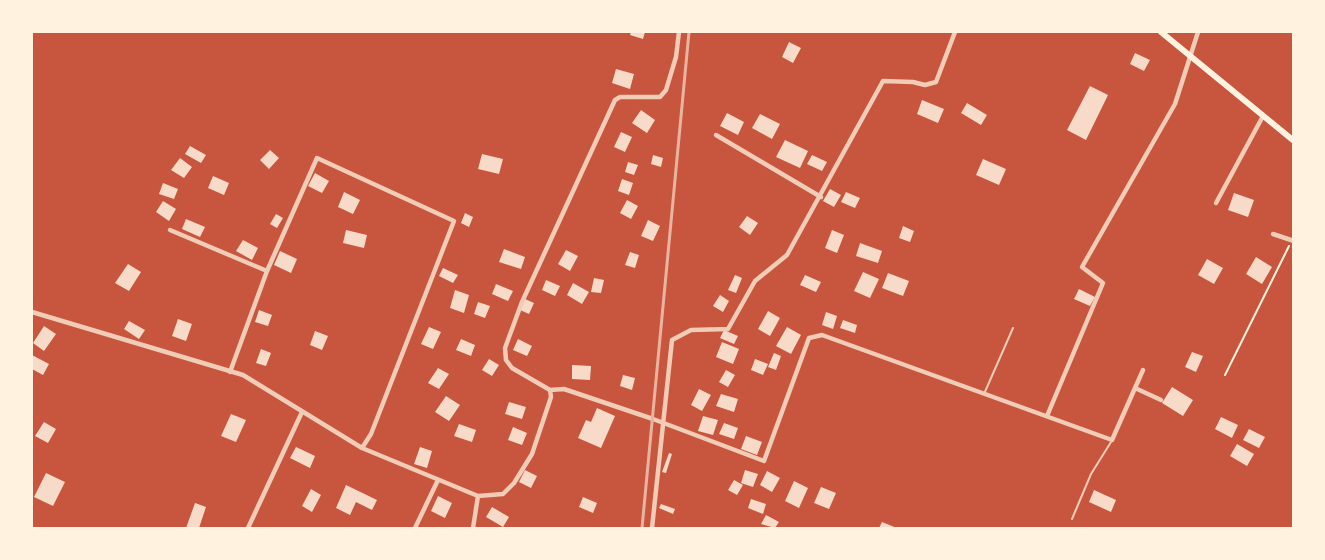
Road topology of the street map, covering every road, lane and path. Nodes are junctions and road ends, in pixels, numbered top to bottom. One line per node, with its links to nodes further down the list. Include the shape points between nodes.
1 (679, 32): 21 (street, via 676,57 660,97 615,100 522,302 505,348 506,360 512,368)
2 (955, 32): 9 (street, via 936,82 925,85 883,81)
3 (1161, 32): 5 (main road)
4 (1198, 32): 5 (street)
5 (1190, 54): 6 (main road); 25 (street, via 1175,104 1082,267 1103,283)
6 (1263, 116): 8 (main road); 10 (street)
7 (716, 135): 9 (street)
8 (1293, 141)
9 (821, 197): 26 (street, via 787,255 755,281 728,329 692,330 672,340)
10 (1216, 202)
11 (170, 230): 14 (street)
12 (1273, 234): 13 (street)
13 (1293, 241): 19 (path)
14 (267, 271): 18 (street); 28 (street, via 317,158 454,221 371,434)
15 (32, 312): 18 (street)
16 (1013, 328): 22 (lane)
17 (1143, 370): 20 (street)
18 (230, 372): 24 (street, via 243,375)
19 (1225, 375)
20 (1135, 388): 23 (street); 27 (street)
21 (550, 390): 26 (street, via 564,389); 30 (street, via 532,454 514,483 503,494)
22 (984, 394): 25 (street); 26 (street, via 822,335 809,338 764,461)
23 (1161, 400)
24 (302, 412): 28 (street); 32 (street)
25 (1047, 416): 27 (street)
26 (661, 422): 35 (street)
27 (1112, 440): 31 (lane, via 1091,474)
28 (362, 448): 29 (street)
29 (438, 480): 30 (street); 33 (street)
30 (478, 496): 34 (street)
31 (1072, 519)
32 (248, 528)
33 (415, 528)
34 (473, 528)
35 (652, 528)

